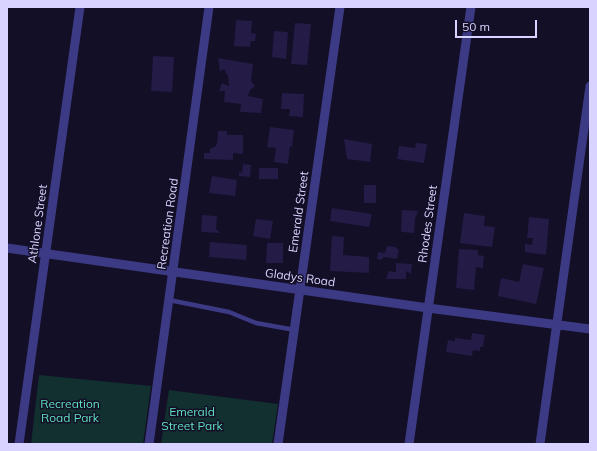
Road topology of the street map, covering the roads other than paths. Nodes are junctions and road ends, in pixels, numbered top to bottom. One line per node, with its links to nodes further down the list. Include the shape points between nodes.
1 (80, 7): 7 (street, Athlone Street)
2 (209, 7): 8 (street, Recreation Road)
3 (340, 7): 9 (street, Emerald Street)
4 (471, 7): 11 (street, Rhodes Street)
5 (590, 86): 12 (street)
6 (7, 248): 7 (street, Gladys Road)
7 (46, 254): 8 (street, Gladys Road); 15 (street, Athlone Street)
8 (173, 272): 9 (street, Gladys Road); 10 (street, Recreation Road)
9 (301, 290): 11 (street, Gladys Road); 14 (street, Emerald Street)
10 (169, 300): 14 (lane, via 229,312 256,323); 16 (street, Recreation Road)
11 (428, 308): 12 (street, Gladys Road); 18 (street, Rhodes Street)
12 (557, 324): 13 (street, Gladys Road); 19 (street)
13 (590, 329)
14 (295, 330): 17 (street, Emerald Street)
15 (19, 444)
16 (149, 444)
17 (278, 444)
18 (409, 444)
19 (540, 444)

